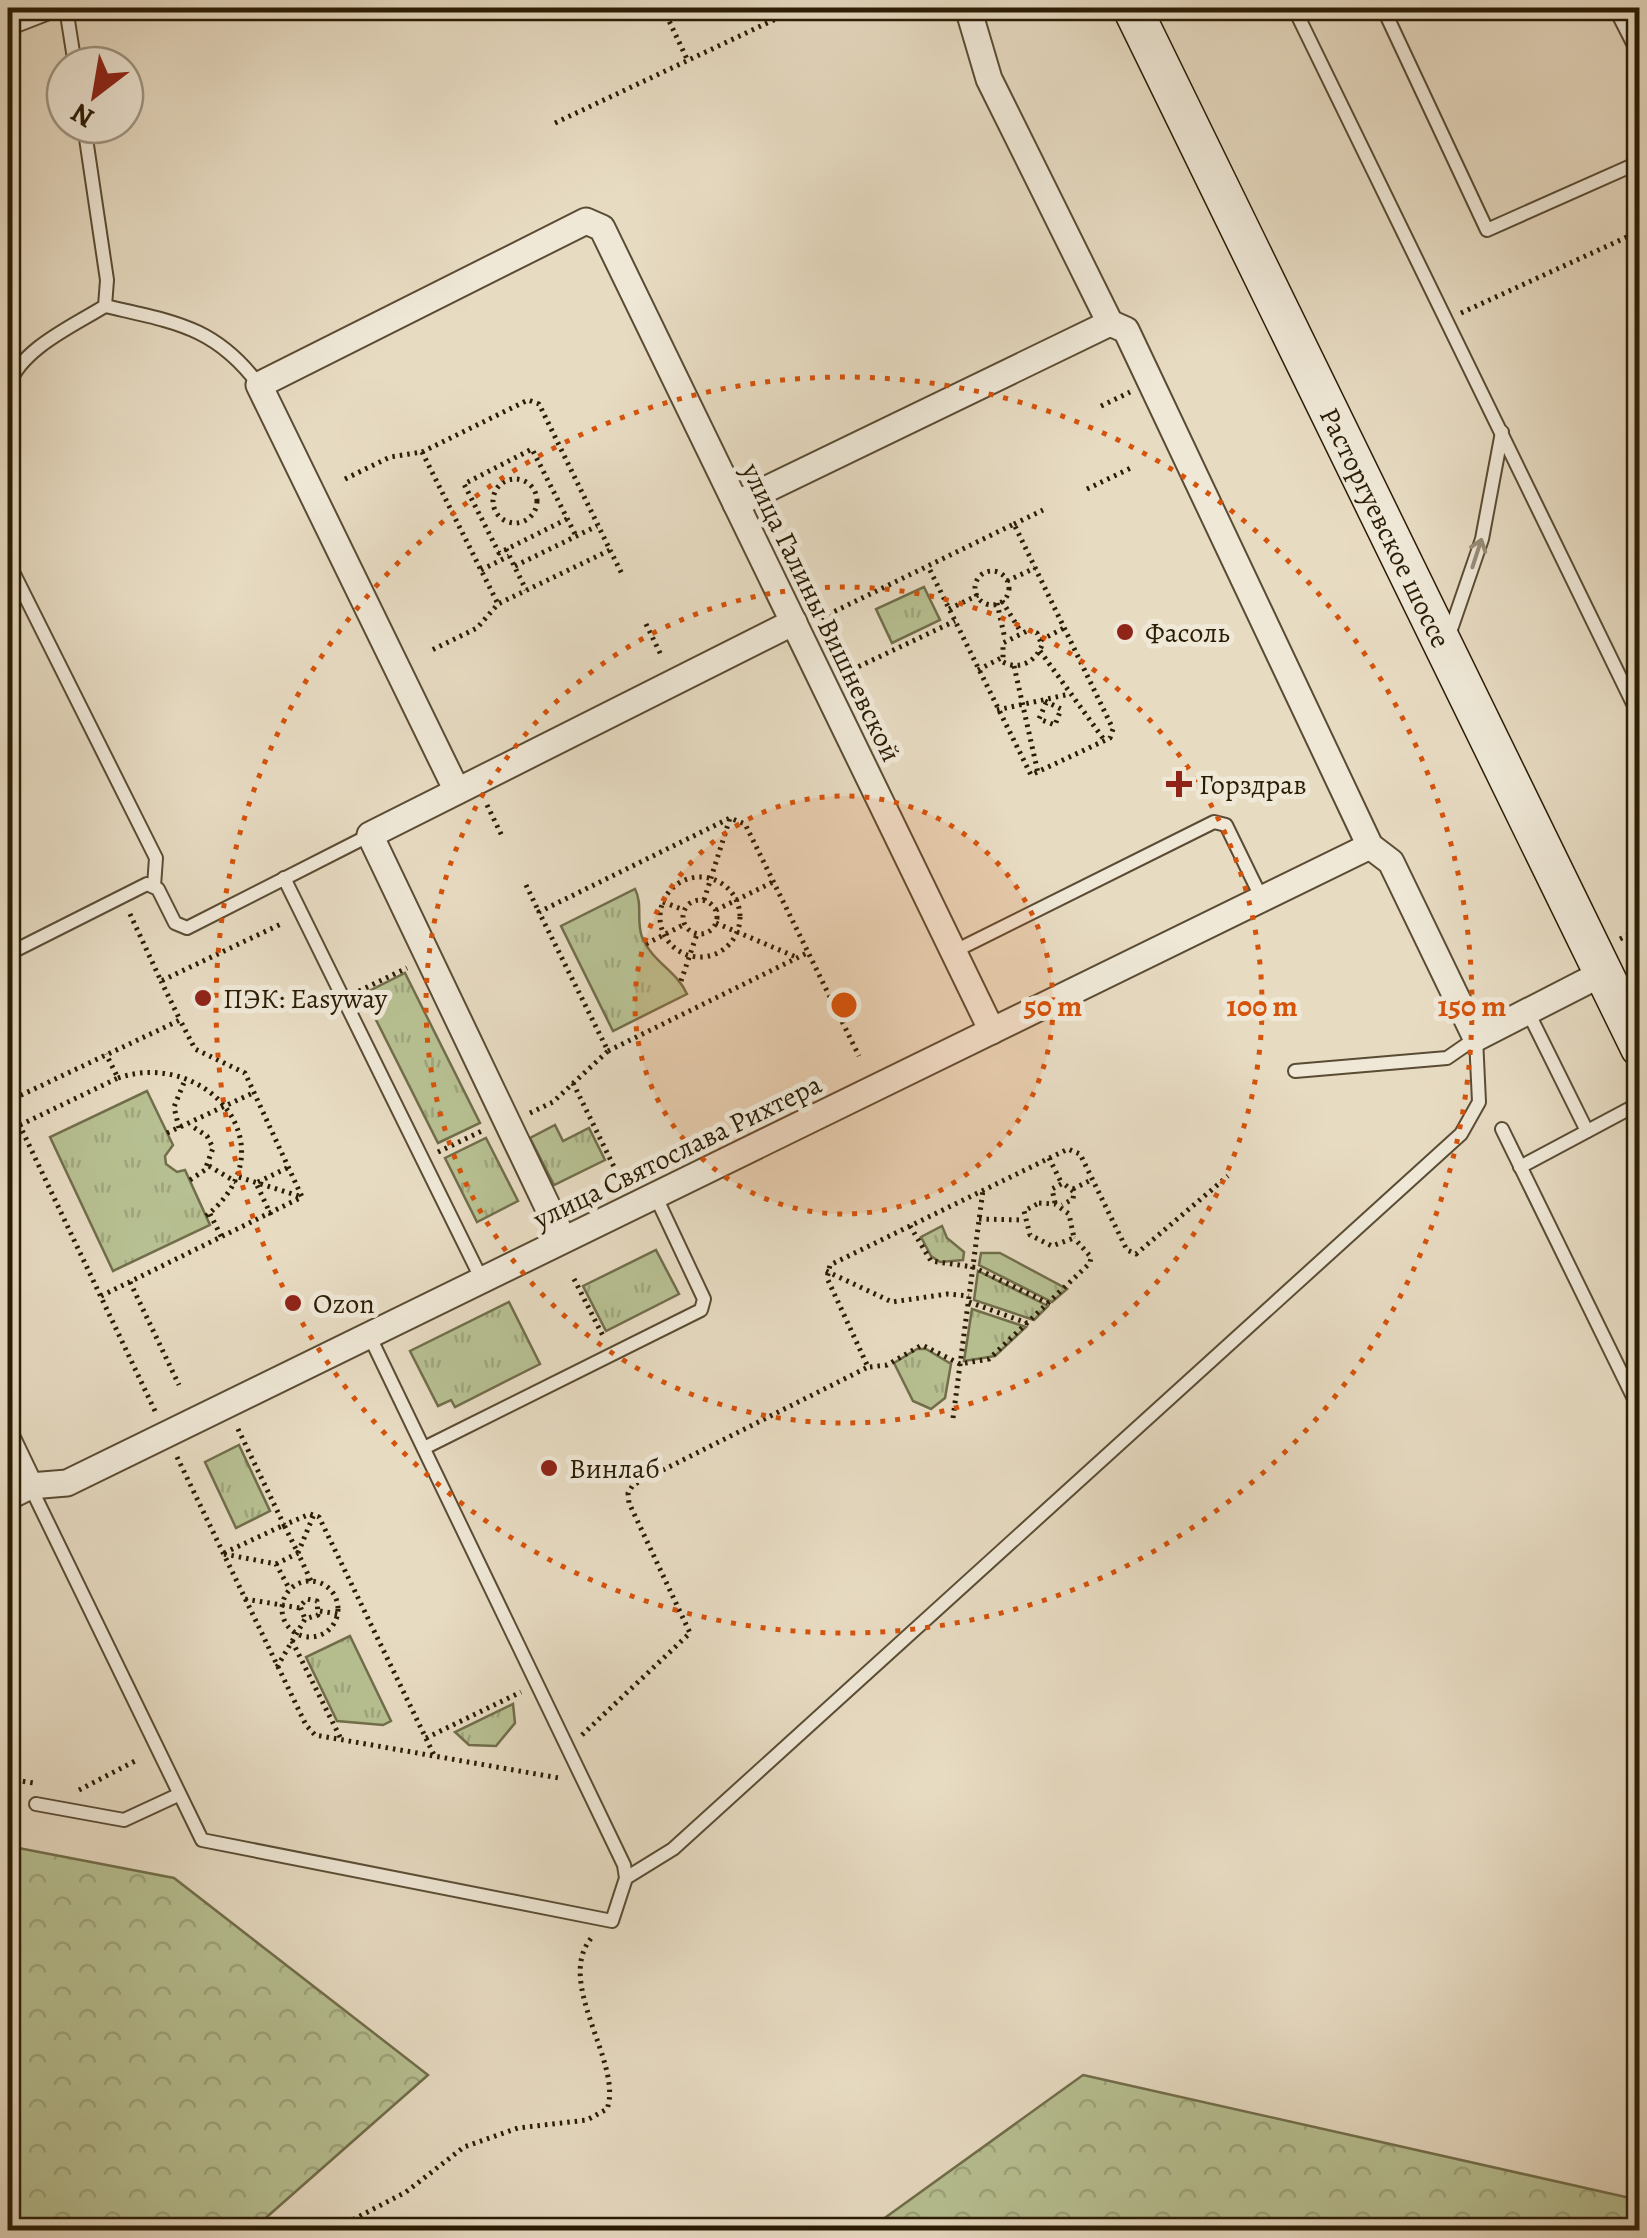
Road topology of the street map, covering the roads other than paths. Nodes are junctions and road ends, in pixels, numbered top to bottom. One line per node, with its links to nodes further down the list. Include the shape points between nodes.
1 (44, 8): 8 (street)
2 (66, 8): 9 (lane)
3 (968, 8): 14 (street, via 989,80)
4 (1132, 8): 21 (main road, Расторгуевское шоссе)
5 (1294, 8): 17 (lane)
6 (1383, 8): 12 (lane, via 1487,230)
7 (1615, 8): 10 (lane)
8 (8, 22)
9 (72, 45)
10 (1640, 57)
11 (87, 145): 13 (lane)
12 (1640, 162)
13 (106, 306): 15 (lane, via 208,334 238,356); 16 (lane, via 49,340)
14 (1110, 323): 18 (street); 25 (street, via 1126,330)
15 (259, 385): 18 (street, улица Галины Вишневской, via 594,222); 23 (street)
16 (8, 386)
17 (1502, 432): 21 (lane, one-way to 17, via 1482,539); 22 (lane)
18 (736, 504): 20 (street, улица Галины Вишневской)
19 (8, 562): 27 (lane, via 156,858)
20 (806, 620): 23 (street); 29 (street, улица Галины Вишневской)
21 (1446, 645): 31 (main road, Расторгуевское шоссе)
22 (1640, 718)
23 (457, 792): 24 (street)
24 (370, 836): 26 (lane); 42 (street)
25 (1370, 846): 28 (street, улица Святослава Рихтера); 34 (street, via 1391,862)
26 (284, 878): 27 (lane, via 186,928); 43 (lane)
27 (154, 886): 30 (lane)
28 (1262, 899): 29 (lane, via 1226,825 1214,822); 33 (street, улица Святослава Рихтера)
29 (954, 952): 33 (street, улица Галины Вишневской)
30 (8, 954)
31 (1601, 974): 32 (street); 35 (main road, Расторгуевское шоссе)
32 (1528, 1012): 34 (street); 39 (lane)
33 (992, 1030): 41 (street, улица Святослава Рихтера)
34 (1476, 1038): 36 (lane, via 1447,1058); 51 (lane, via 1479,1102 1462,1134 687,1836)
35 (1640, 1048)
36 (1295, 1071)
37 (1640, 1103): 39 (lane)
38 (1502, 1129): 40 (lane)
39 (1587, 1131): 40 (lane)
40 (1520, 1167): 45 (lane)
41 (655, 1195): 42 (street, улица Святослава Рихтера); 47 (lane, via 705,1304)
42 (563, 1239): 43 (street, улица Святослава Рихтера)
43 (482, 1280): 44 (street, улица Святослава Рихтера)
44 (370, 1335): 47 (lane); 48 (street, улица Святослава Рихтера, via 62,1485)
45 (1640, 1410)
46 (8, 1440): 48 (street)
47 (424, 1448): 51 (lane)
48 (19, 1492): 49 (lane)
49 (178, 1795): 50 (lane, via 124,1820); 51 (lane, via 197,1834 211,1845 605,1923 616,1915)
50 (36, 1804)
51 (626, 1878)

